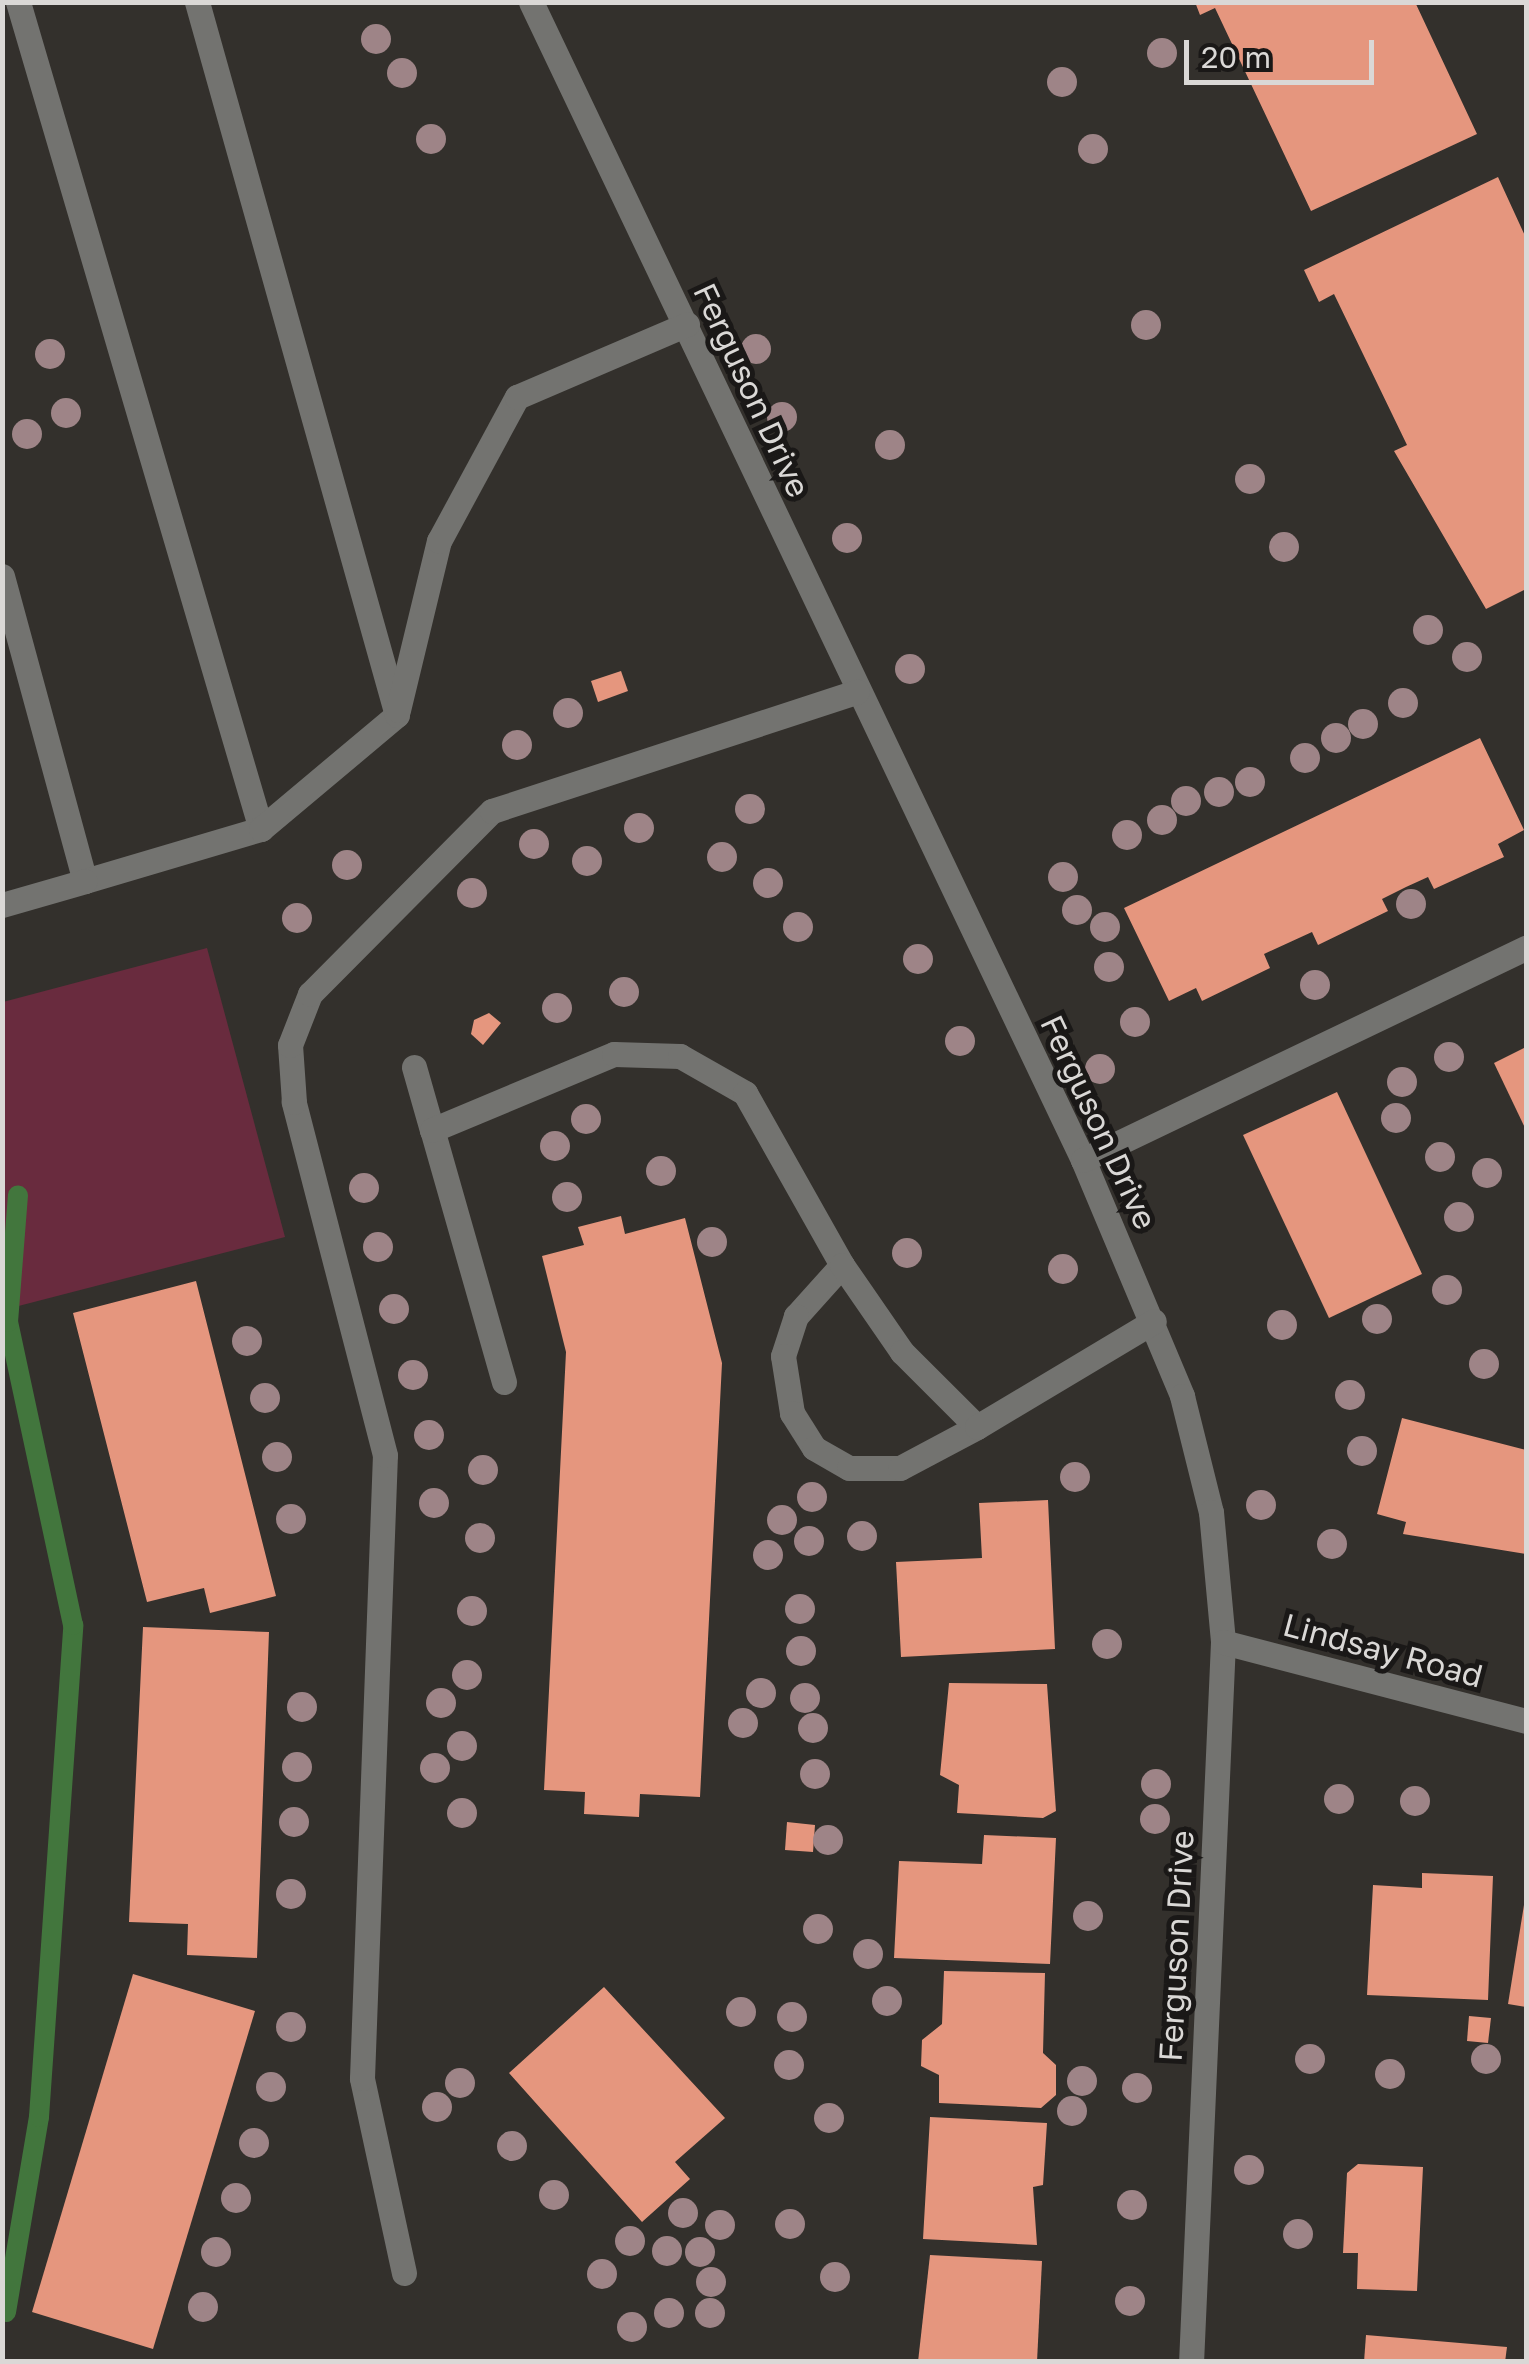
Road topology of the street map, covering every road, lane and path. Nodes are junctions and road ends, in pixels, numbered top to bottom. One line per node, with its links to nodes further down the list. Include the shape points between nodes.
1 (18, 2): 8 (street)
2 (197, 2): 7 (street)
3 (531, 2): 4 (street, Ferguson Drive)
4 (687, 324): 6 (street, Ferguson Drive); 7 (street, via 517,398 439,542)
5 (2, 576): 9 (street)
6 (857, 692): 14 (street, Ferguson Drive); 21 (street, via 492,812 310,994 290,1045 294,1102 384,1439 388,1488 362,2078)
7 (397, 715): 8 (street)
8 (261, 829): 9 (street)
9 (85, 881): 10 (street)
10 (2, 904)
11 (1526, 948): 14 (street)
12 (414, 1067): 13 (street)
13 (432, 1130): 15 (street, via 578,1064 680,1056 745,1093); 17 (street)
14 (1082, 1160): 16 (street, Ferguson Drive)
15 (842, 1266): 18 (street, via 902,1352); 18 (street, via 796,1316 783,1356 792,1412 814,1448 849,1468 900,1468)
16 (1154, 1321): 18 (street); 19 (street, Ferguson Drive, via 1211,1512)
17 (504, 1382)
18 (977, 1427)
19 (1224, 1642): 20 (street, Lindsay Road); 22 (street, Ferguson Drive)
20 (1526, 1721)
21 (404, 2273)
22 (1190, 2362)

